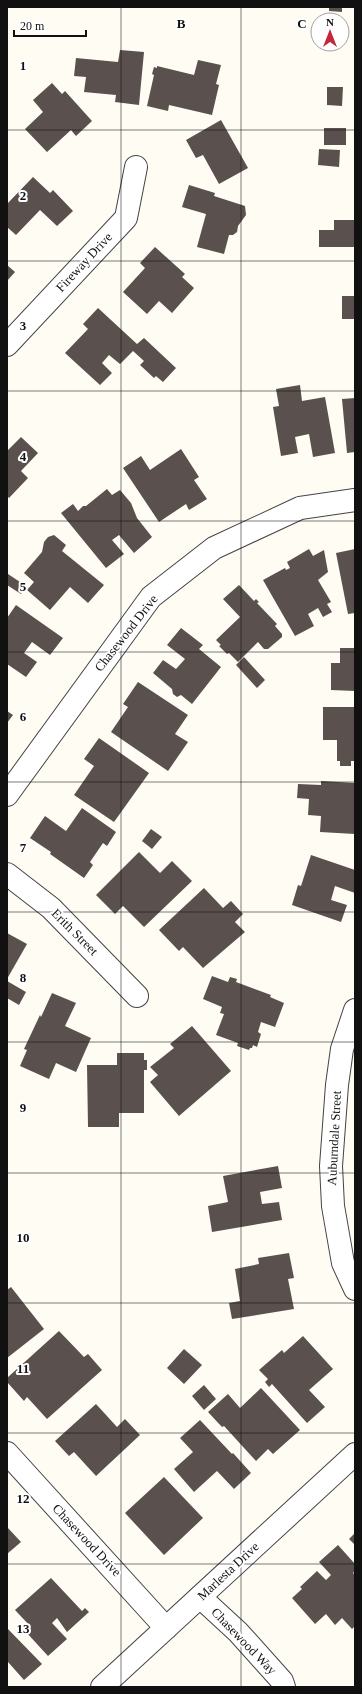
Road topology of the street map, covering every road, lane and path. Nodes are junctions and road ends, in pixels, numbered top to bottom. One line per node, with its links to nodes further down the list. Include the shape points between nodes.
1 (136, 167): 2 (street, Fireway Drive, via 126,218)
2 (7, 345)
3 (355, 500): 4 (street, Chasewood Drive, via 300,508 214,548 151,597)
4 (7, 795)
5 (7, 874): 6 (street, Erith Street, via 51,908)
6 (137, 996)
7 (355, 1010): 8 (street, Auburndale Street, via 342,1049 336,1085 330,1166 333,1206 343,1263)
8 (355, 1289)
9 (7, 1453): 12 (street, Chasewood Drive)
10 (355, 1454): 11 (street, Marlesta Drive)
11 (200, 1597): 12 (street, Marlesta Drive); 14 (street, Chasewood Way, via 238,1632 282,1681)
12 (166, 1628): 13 (street, Marlesta Drive)
13 (102, 1687)
14 (284, 1687)

